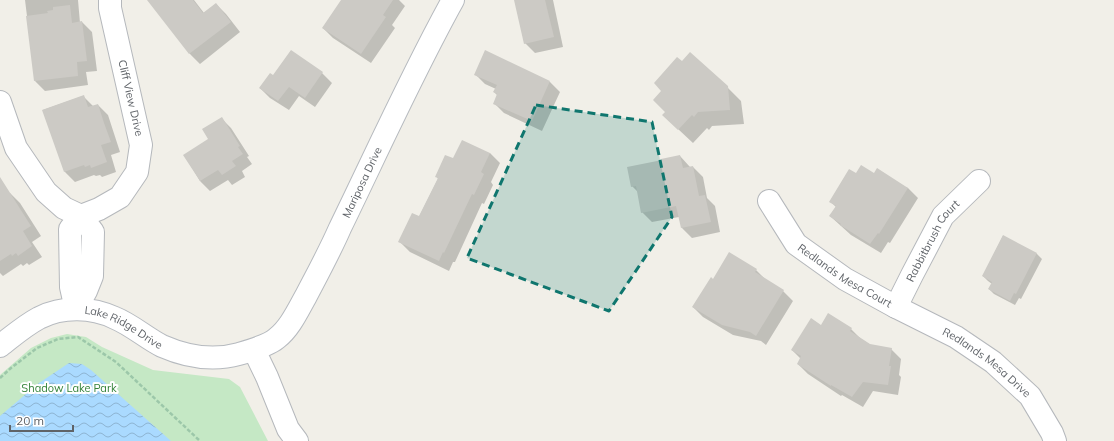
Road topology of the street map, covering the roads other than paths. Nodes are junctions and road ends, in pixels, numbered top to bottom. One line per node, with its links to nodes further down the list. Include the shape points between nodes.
1 (110, 0): 6 (street, Cliff View Drive, via 141,145 137,172 120,197)
2 (453, 0): 10 (street, Mariposa Drive, via 431,38 326,258 292,321 277,339)
3 (0, 102): 6 (street, via 16,148 46,192 64,208)
4 (979, 182): 7 (street, Rabbitbrush Court, via 943,216)
5 (769, 201): 7 (street, Redlands Mesa Court, via 796,244 845,279)
6 (82, 216): 8 (street, Cliff View Drive, via 70,229 71,287)
7 (896, 308): 12 (street, Redlands Mesa Drive, via 956,337 993,362 1030,396)
8 (76, 309): 9 (street, Lake Ridge Drive, via 41,317); 10 (street, Lake Ridge Drive, via 96,310 116,318 163,346 185,354 211,358)
9 (0, 346)
10 (254, 350): 11 (street, via 288,429)
11 (297, 441)
12 (1055, 441)

